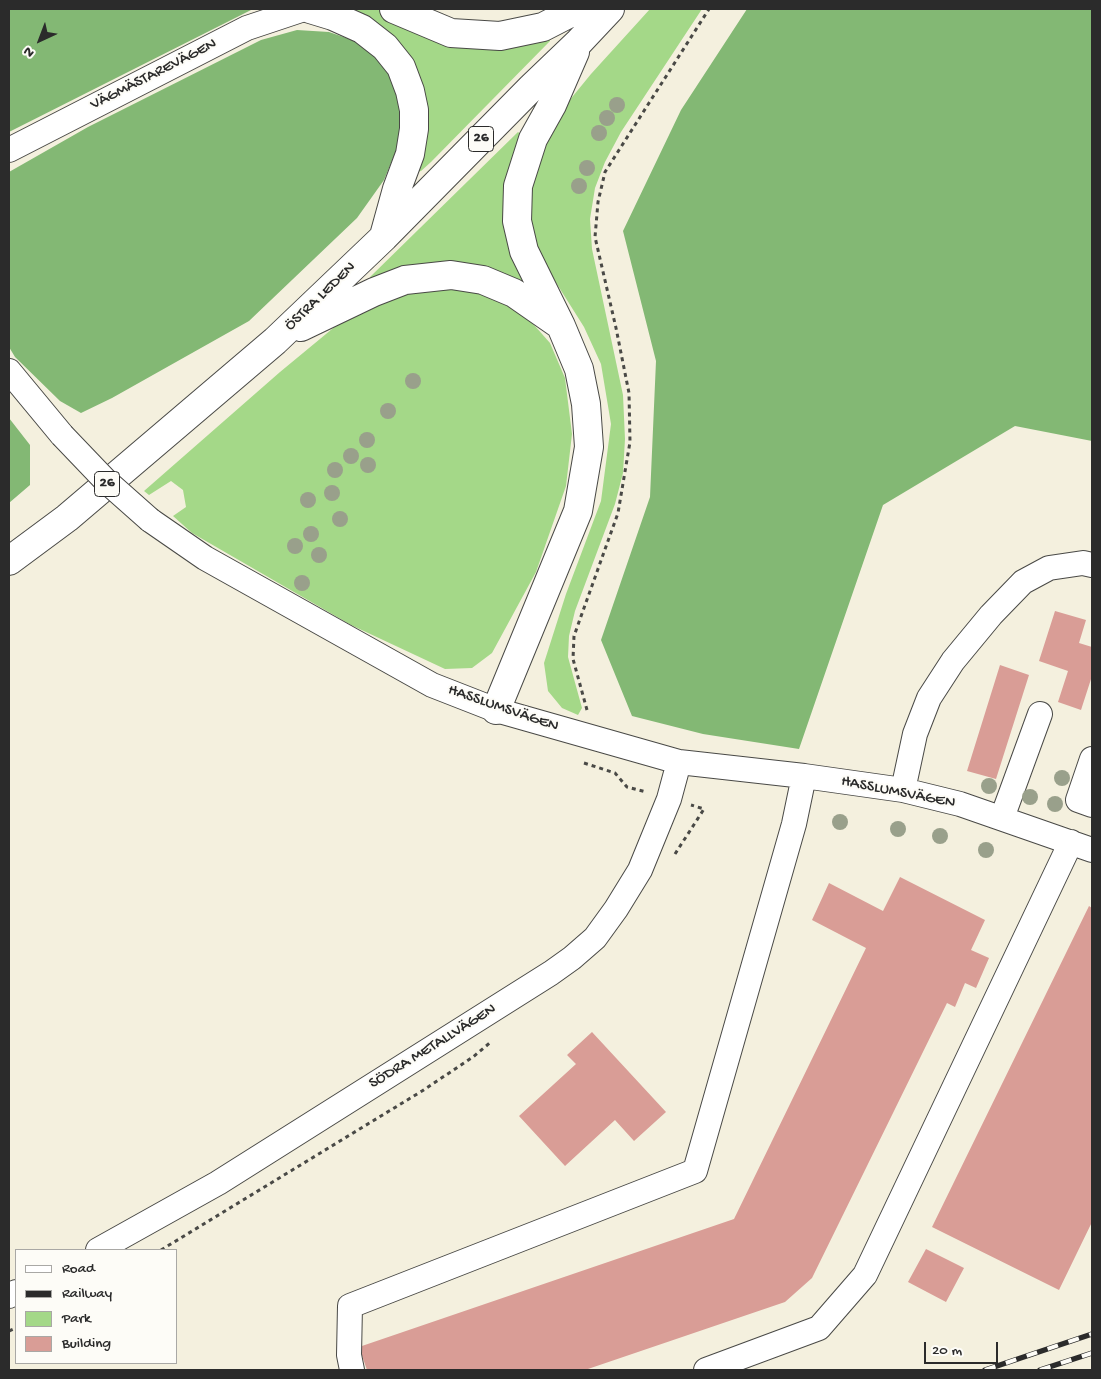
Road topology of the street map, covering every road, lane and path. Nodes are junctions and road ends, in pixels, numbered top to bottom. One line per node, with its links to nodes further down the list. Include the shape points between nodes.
1 (304, 9): 8 (street, VÄGMÄSTAREVÄGEN, via 247,28)
2 (310, 9): 9 (highway, via 362,29 385,47 401,67 410,91 414,110 410,154)
3 (394, 9): 4 (highway, via 451,33 500,36 543,27)
4 (578, 9)
5 (610, 9): 7 (highway, ÖSTRA LEDEN / 26)
6 (709, 9): 17 (path, via 605,172 598,202 595,237 629,394 630,442 618,513 574,636 573,659)
7 (579, 42): 9 (highway, ÖSTRA LEDEN / 26); 10 (highway, via 533,140 518,186 517,221 524,251)
8 (9, 150)
9 (384, 237): 11 (highway, ÖSTRA LEDEN / 26)
10 (561, 326): 11 (highway, via 514,293 483,280 451,275 405,280); 15 (highway, via 580,369 589,447 578,511)
11 (275, 341): 13 (highway, ÖSTRA LEDEN / 26, via 67,518)
12 (9, 371): 15 (street, HASSLUMSVÄGEN, bridge, via 62,435 106,481 150,520 429,695)
13 (9, 561)
14 (1092, 564): 23 (street, via 1049,568 1024,582 984,623 953,661 929,698 915,734)
15 (496, 710): 20 (street, HASSLUMSVÄGEN)
16 (1040, 714): 25 (street)
17 (588, 715)
18 (1092, 759): 24 (street, via 1078,800)
19 (582, 762): 22 (path, via 615,773)
20 (679, 762): 21 (street, HASSLUMSVÄGEN); 28 (street, SÖDRA METALLVÄGEN, via 670,799 640,870 595,938 572,958 218,1183)
21 (804, 776): 23 (street, HASSLUMSVÄGEN); 30 (street, via 794,824 695,1171 350,1306 349,1355)
22 (627, 787)
23 (903, 790): 25 (street, HASSLUMSVÄGEN)
24 (1092, 805)
25 (1002, 818): 26 (street, HASSLUMSVÄGEN)
26 (1082, 846): 31 (street, via 865,1275 820,1328)
27 (493, 1040): 29 (path, via 422,1091)
28 (100, 1249)
29 (163, 1249)
30 (352, 1370)
31 (706, 1370)

